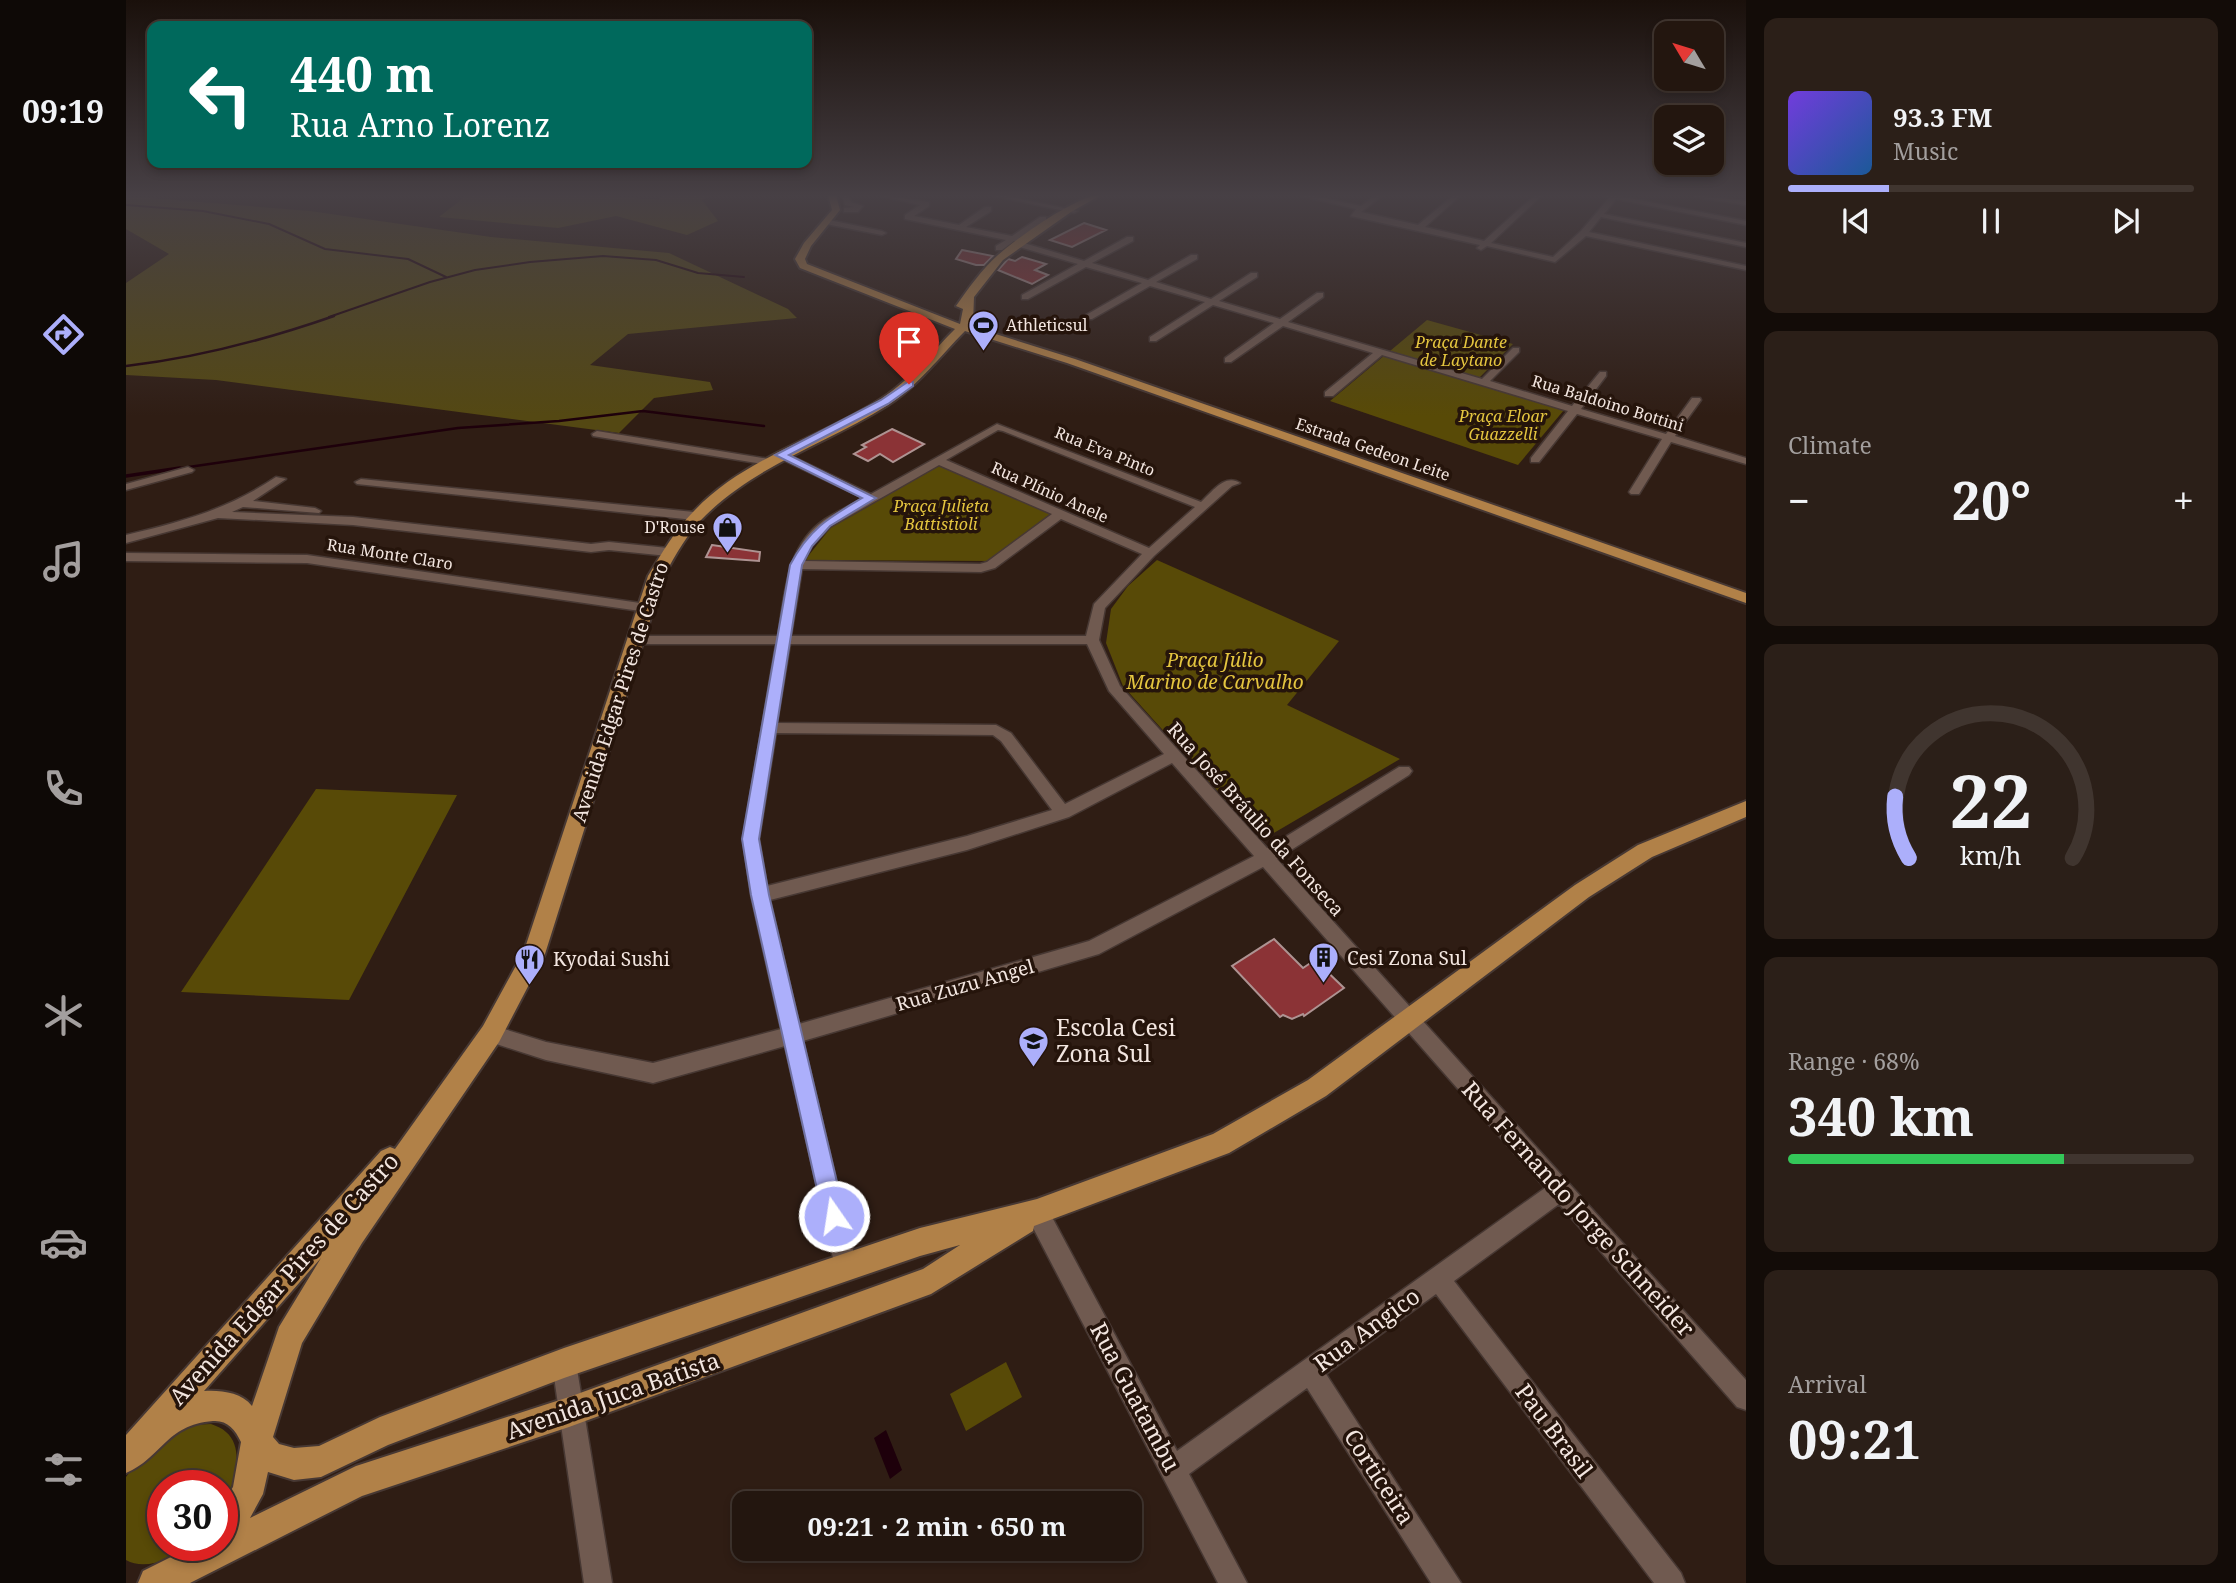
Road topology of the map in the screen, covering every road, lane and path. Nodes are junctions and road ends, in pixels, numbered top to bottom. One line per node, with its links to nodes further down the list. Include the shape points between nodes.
1 (811, 269): 13 (main road, Estrada Gedeon Leite)
2 (990, 269): 10 (main road)
3 (1079, 269): 9 (street)
4 (1105, 269): 7 (street, Rua Baldoino Bottini)
5 (1173, 269): 7 (street)
6 (1254, 275): 11 (street)
7 (1150, 282): 11 (street, Rua Baldoino Bottini); 12 (street)
8 (1321, 295): 14 (street)
9 (1025, 297)
10 (969, 298): 13 (main road); 15 (main road)
11 (1214, 301): 14 (street, Rua Baldoino Bottini); 16 (street)
12 (1089, 317)
13 (950, 319): 15 (main road, Estrada Gedeon Leite); 17 (main road)
14 (1283, 322): 19 (street, Rua Baldoino Bottini); 20 (street)
15 (966, 323): 17 (main road, Avenida Edgar Pires de Castro); 50 (main road, Estrada Gedeon Leite)
16 (1153, 339)
17 (945, 344): 28 (main road, Avenida Edgar Pires de Castro, via 909,384 884,402)
18 (1516, 350): 22 (street)
19 (1381, 351): 22 (street, Rua Baldoino Bottini); 23 (street)
20 (1228, 360)
21 (1603, 374): 25 (street)
22 (1484, 382): 25 (street, Rua Baldoino Bottini)
23 (1329, 394)
24 (1696, 400): 27 (street)
25 (1573, 409): 27 (street, Rua Baldoino Bottini); 30 (street)
26 (597, 434): 28 (street)
27 (1669, 438): 31 (street, Rua Baldoino Bottini); 37 (street)
28 (775, 459): 38 (street); 43 (main road, Avenida Edgar Pires de Castro, via 744,476)
29 (937, 460): 38 (street); 40 (street, Rua Eva Pinto, via 997,427); 41 (street, Rua Plínio Anele)
30 (1535, 460)
31 (1746, 461)
32 (188, 470): 36 (street)
33 (280, 479): 39 (street)
34 (361, 482): 43 (street)
35 (1234, 483): 40 (street)
36 (126, 487)
37 (1635, 492)
38 (871, 498): 49 (street, via 826,524 807,544)
39 (244, 504): 42 (street); 44 (street)
40 (1202, 506): 47 (street)
41 (1060, 514): 47 (street, Rua Plínio Anele); 49 (street, via 981,568)
42 (220, 515): 44 (street); 45 (street)
43 (694, 516): 46 (main road, Avenida Edgar Pires de Castro)
44 (447, 528): 46 (street, via 591,548)
45 (126, 539)
46 (667, 552): 51 (main road, Avenida Edgar Pires de Castro)
47 (1150, 553): 54 (street, via 1099,607)
48 (126, 557): 51 (street, Rua Monte Claro, via 307,559)
49 (796, 565): 53 (street)
50 (1746, 598)
51 (647, 608): 52 (main road, Avenida Edgar Pires de Castro)
52 (636, 640): 53 (street); 63 (main road, Avenida Edgar Pires de Castro, via 534,954)
53 (785, 640): 54 (street); 55 (street)
54 (1092, 640): 56 (street, Rua José Bráulio da Fonseca, via 1114,688)
55 (771, 728): 59 (street, via 996,730); 61 (street, via 751,839)
56 (1173, 757): 59 (street); 60 (street, Rua José Bráulio da Fonseca)
57 (1404, 771): 60 (street, Rua Zuzu Angel)
58 (1746, 808): 62 (main road, Avenida Juca Batista, via 1645,850)
59 (1063, 813): 61 (street, via 967,843)
60 (1265, 858): 62 (street, Rua José Bráulio da Fonseca); 64 (street, Rua Zuzu Angel, via 1093,948)
61 (760, 895): 64 (street)
62 (1409, 1020): 66 (street, Rua Fernando Jorge Schneider); 67 (main road, Avenida Juca Batista, via 1317,1088 1220,1144)
63 (491, 1034): 64 (street, Rua Zuzu Angel, via 546,1051 653,1073); 65 (main road, Avenida Edgar Pires de Castro)
64 (792, 1036): 69 (street)
65 (438, 1107): 76 (main road, Avenida Edgar Pires de Castro, via 352,1233 289,1337); 77 (main road, Avenida Edgar Pires de Castro)
66 (1561, 1191): 70 (street, Rua Angico); 74 (street, Rua Fernando Jorge Schneider)
67 (1037, 1212): 68 (main road, Avenida Juca Batista); 71 (main road, Avenida Juca Batista); 78 (street, Rua Guatambu)
68 (920, 1242): 69 (main road, Avenida Juca Batista); 71 (main road, via 932,1244 940,1252 940,1271)
69 (846, 1267): 72 (main road, Avenida Juca Batista)
70 (1438, 1278): 73 (street, Rua Angico); 85 (street, Pau Brasil)
71 (932, 1280): 75 (main road, Avenida Juca Batista)
72 (564, 1363): 75 (street); 76 (main road, Avenida Juca Batista, via 380,1433 321,1461 293,1464 270,1457)
73 (1310, 1371): 78 (street, Rua Angico); 84 (street, Corticeira)
74 (1746, 1398)
75 (569, 1412): 81 (main road, Avenida Juca Batista, via 356,1482); 82 (street)
76 (256, 1442): 77 (main road, via 249,1424 237,1412 220,1405 197,1407 175,1415); 79 (main road, Avenida Edgar Pires de Castro, via 247,1494)
77 (128, 1454)
78 (1173, 1470): 83 (street, Rua Guatambu)
79 (238, 1508)
80 (192, 1561): 81 (main road)
81 (169, 1579)
82 (598, 1583)
83 (1233, 1583)
84 (1447, 1583)
85 (1671, 1583)

